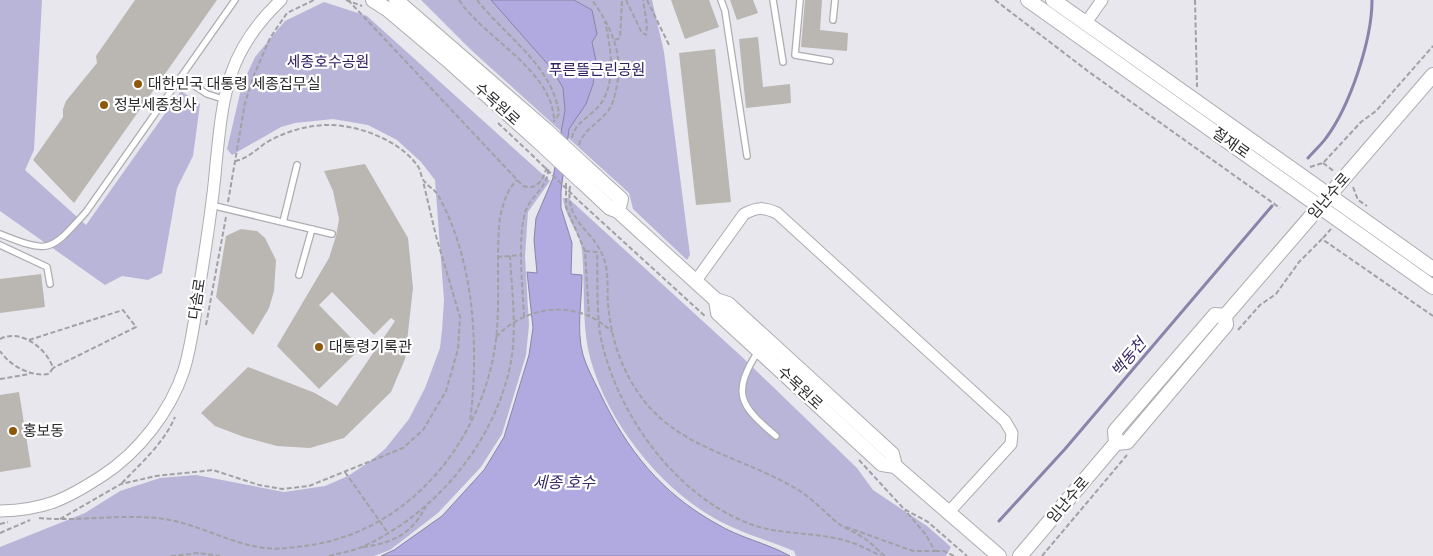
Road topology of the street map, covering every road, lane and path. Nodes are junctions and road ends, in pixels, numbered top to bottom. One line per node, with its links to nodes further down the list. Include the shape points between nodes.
1 (235, 0): 29 (lane)
2 (280, 0): 31 (street, 다솜로, via 246,38)
3 (346, 0): 19 (path)
4 (477, 0): 33 (path, via 550,83 559,114)
5 (592, 0): 23 (path)
6 (622, 0): 23 (path, via 620,38)
7 (626, 0): 8 (path, via 646,35)
8 (643, 0)
9 (647, 0): 25 (path)
10 (721, 0): 35 (lane)
11 (773, 0): 27 (lane)
12 (800, 0): 26 (lane, via 795,56)
13 (835, 0): 21 (lane)
14 (995, 0): 47 (path, via 1089,72)
15 (1028, 0): 46 (street, 절재로)
16 (1052, 0): 22 (street, 절재로)
17 (1102, 0): 22 (street)
18 (1195, 0): 30 (path)
19 (367, 2): 20 (street, 수목원로)
20 (392, 4): 33 (street, 수목원로)
21 (833, 20)
22 (1085, 24): 43 (street, 절재로)
23 (614, 40): 34 (path, via 619,62 615,96 610,108 579,142)
24 (1433, 46): 37 (path, via 1376,111 1361,122)
25 (670, 47)
26 (830, 60)
27 (783, 62)
28 (1433, 75): 43 (street, 임난수로)
29 (181, 77): 31 (lane, via 207,94); 50 (lane, via 86,212 60,239 47,247 36,247)
30 (1198, 95)
31 (223, 99): 45 (street, 다솜로)
32 (496, 121): 33 (path)
33 (543, 137): 40 (street, 수목원로, bridge); 44 (path, bridge)
34 (578, 151)
35 (747, 156)
36 (235, 161): 42 (path, via 291,132 316,126 341,126 360,129 388,141 419,168)
37 (1323, 163)
38 (548, 164): 54 (path, via 549,175 545,185 528,205 525,214)
39 (297, 165): 48 (lane)
40 (580, 176): 59 (street, 수목원로, via 621,199 618,211); 67 (path, via 569,197 572,214 598,246 606,265)
41 (518, 180): 56 (path, via 504,199)
42 (423, 181): 77 (path, via 437,193 452,229 469,296 474,372); 81 (path, via 460,317 453,369 446,391 423,430 403,448)
43 (1330, 195): 46 (street, 임난수로); 57 (street, 절재로)
44 (579, 201)
45 (211, 205): 48 (lane); 84 (street, 다솜로, via 183,371 166,407 147,436 120,464 76,493 47,506)
46 (1321, 207): 61 (street, 절재로); 104 (street, 임난수로, via 1225,316 1215,315 1115,431 1116,443)
47 (1280, 208)
48 (283, 222): 49 (lane)
49 (312, 229): 51 (lane); 58 (lane)
50 (0, 234)
51 (332, 234)
52 (0, 245): 60 (lane, via 48,267)
53 (585, 251): 66 (path, via 597,252)
54 (522, 255): 55 (path); 63 (path)
55 (510, 256): 56 (path); 65 (path)
56 (498, 257): 69 (path)
57 (1433, 269)
58 (299, 274)
59 (695, 282): 62 (street, 수목원로); 85 (street, via 744,214 765,208 777,213 1005,422 1012,433 1011,444)
60 (50, 284)
61 (1433, 287)
62 (716, 300): 72 (street, 수목원로, via 718,313); 80 (street, 수목원로, via 728,304 892,454)
63 (525, 316): 65 (path); 66 (path, via 554,309 584,314)
64 (1433, 316): 68 (path, via 1322,239 1299,262 1276,294 1260,305)
65 (513, 322): 69 (path); 82 (path, via 509,371 494,410 457,475)
66 (600, 322): 67 (path); 100 (path, via 601,337 619,395 644,436 682,479 711,503 753,525 843,540)
67 (612, 332): 92 (path, via 630,380 650,409 671,428 694,443 794,487)
68 (1233, 335)
69 (496, 337): 77 (path, via 488,377)
70 (0, 339): 71 (path, via 18,337)
71 (29, 340): 74 (path, via 50,360); 74 (path, via 123,310 136,327)
72 (759, 350): 78 (lane, via 745,372 742,386 745,405); 80 (street, 수목원로, via 882,464)
73 (0, 351): 75 (path)
74 (53, 368): 75 (path, via 49,374)
75 (31, 374): 76 (path)
76 (0, 379)
77 (470, 424): 90 (path, via 437,474 418,494)
78 (776, 436)
79 (1132, 450): 105 (path)
80 (895, 466): 85 (street, 수목원로)
81 (345, 472): 87 (path, via 309,486 282,489 213,470 156,476 121,484); 90 (path)
82 (428, 504): 94 (path); 95 (path, via 414,526 401,536 386,544)
83 (904, 509): 96 (path)
84 (0, 511)
85 (948, 513): 103 (street, 수목원로)
86 (35, 518): 87 (path); 88 (path); 93 (path)
87 (59, 520): 90 (path, via 136,515 166,519 244,544 267,548 331,542)
88 (20, 521)
89 (10, 522): 91 (path)
90 (379, 522): 94 (path)
91 (0, 524)
92 (841, 526): 96 (path, via 913,551); 101 (path, via 863,537)
93 (0, 533)
94 (388, 533): 95 (path)
95 (361, 548): 99 (path)
96 (935, 551): 102 (path)
97 (171, 556): 98 (path, via 200,553)
98 (220, 556)
99 (329, 556)
100 (881, 556)
101 (885, 556)
102 (954, 556)
103 (999, 556)
104 (1020, 556)
105 (1042, 556)

